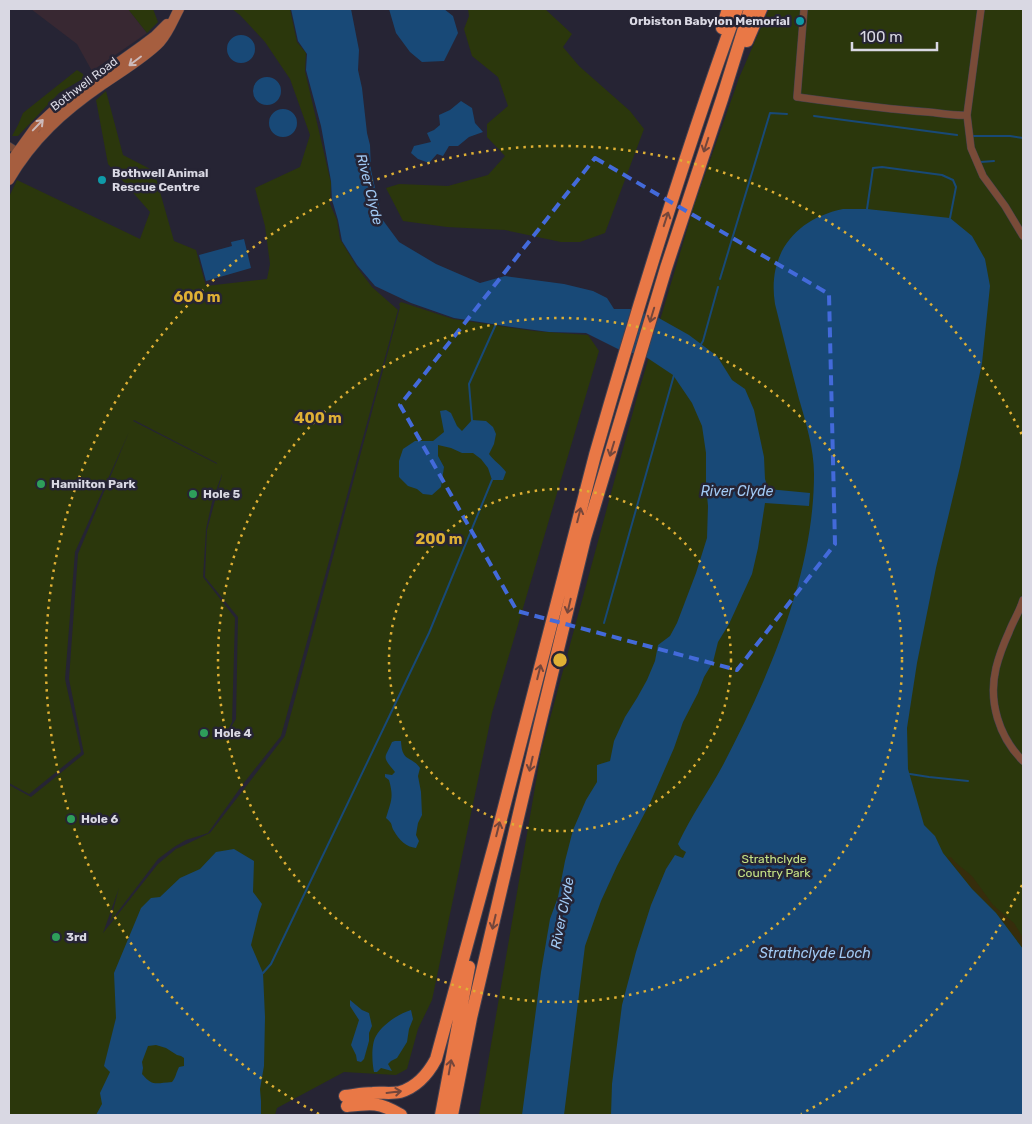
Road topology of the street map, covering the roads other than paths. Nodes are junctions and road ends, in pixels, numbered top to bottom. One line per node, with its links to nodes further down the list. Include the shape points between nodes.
1 (728, 9): 8 (highway)
2 (738, 9): 8 (highway)
3 (750, 9): 9 (highway)
4 (761, 9): 9 (highway)
5 (804, 9): 10 (street, via 797,97 886,109)
6 (981, 9): 10 (street)
7 (178, 10): 11 (main road, Bothwell Road, one-way to 7, via 63,102 166,26); 13 (main road, Bothwell Road, one-way to 13, via 160,42 67,110 42,135)
8 (706, 96): 17 (highway, one-way to 8, via 594,455)
9 (722, 99): 20 (highway, one-way to 20, via 666,268 586,538 471,1018)
10 (967, 114): 14 (street, via 971,148 983,176)
11 (13, 149): 12 (main road, Bothwell Road)
12 (9, 164)
13 (9, 180)
14 (1023, 236)
15 (1023, 600): 16 (street, via 996,668 993,686 996,717 1010,744)
16 (1023, 759)
17 (486, 876): 18 (highway, one-way to 17, via 385,1106 346,1101 374,1092 399,1092 421,1080 431,1070); 19 (highway, one-way to 17)
18 (400, 1115)
19 (441, 1115)
20 (452, 1115)

